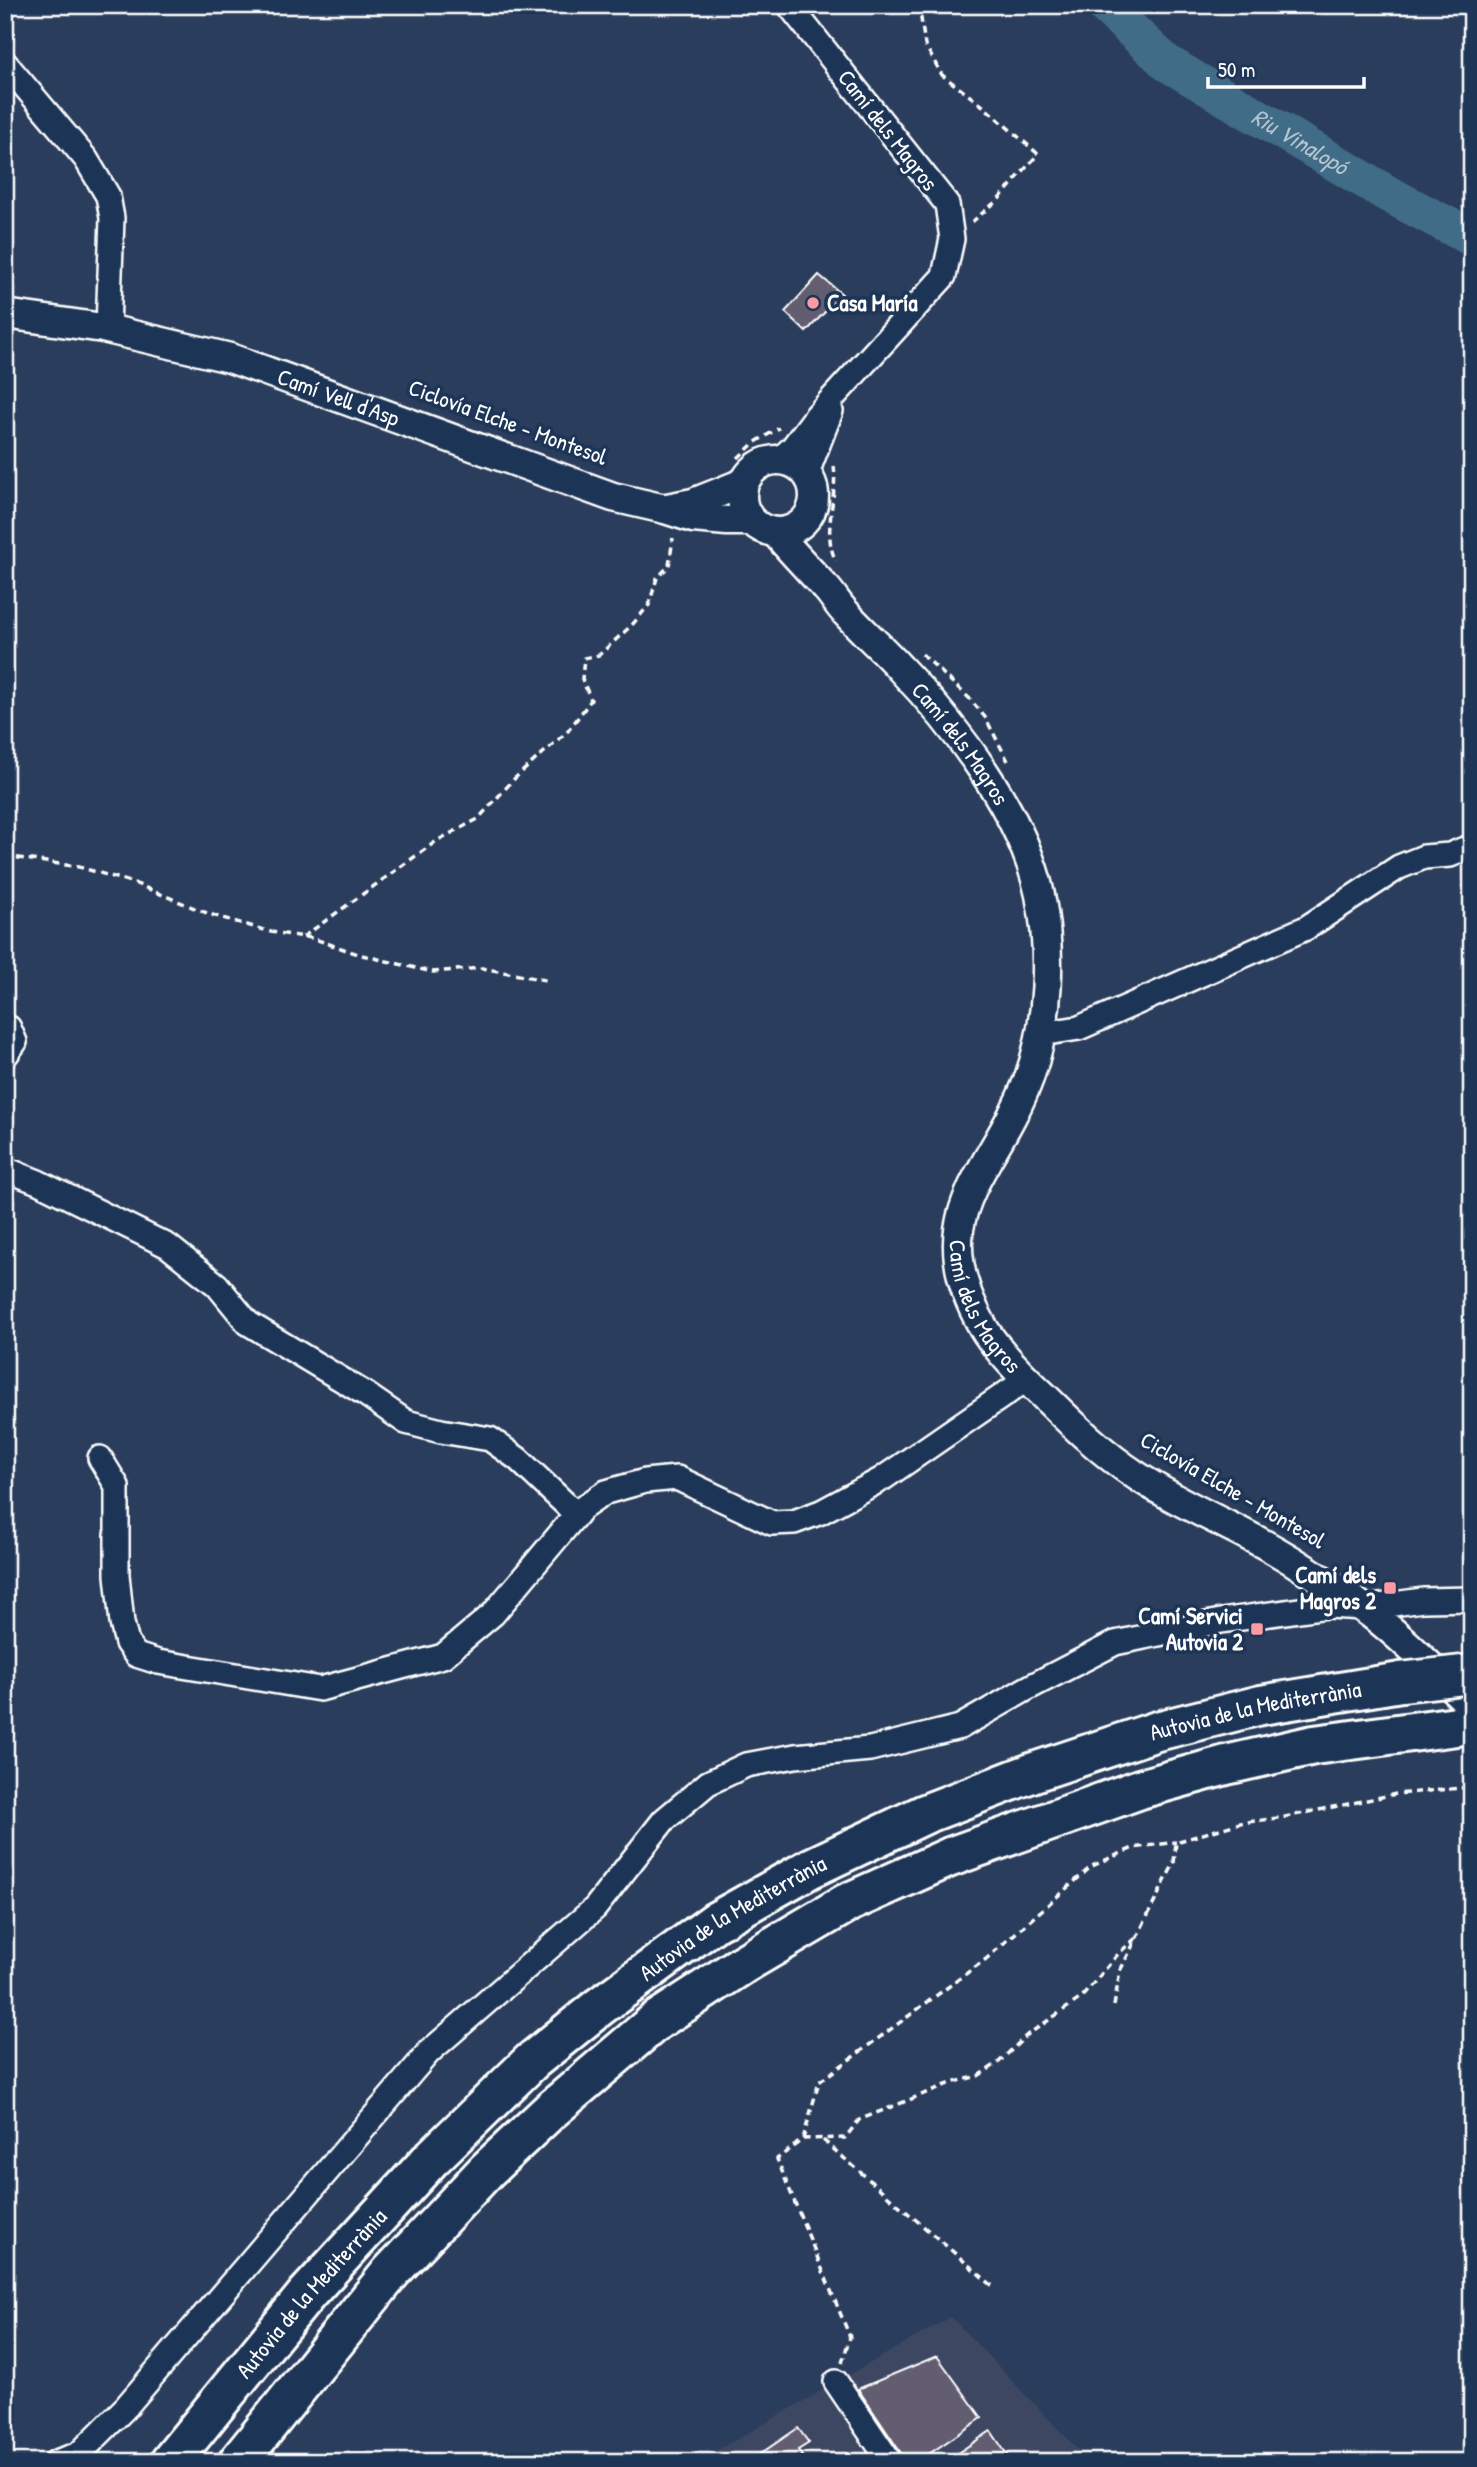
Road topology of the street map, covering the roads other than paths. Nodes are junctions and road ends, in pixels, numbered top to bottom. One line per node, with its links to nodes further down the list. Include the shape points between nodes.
1 (789, 5): 5 (street, Camí dels Magros, via 947,204 952,239 944,276 838,394)
2 (5, 63): 4 (street, via 86,159 108,196 112,218)
3 (5, 314): 4 (street, Camí Vell d'Asp)
4 (108, 330): 9 (street, Camí Vell d'Asp, via 230,358 591,490)
5 (815, 431): 6 (street, Camí dels Magros); 8 (street, Camí dels Magros)
6 (780, 459): 7 (street); 8 (street)
7 (740, 471): 9 (street, Camí Vell d'Asp, via 693,503); 11 (street, via 744,510)
8 (807, 473): 10 (street, via 814,491)
9 (671, 510): 11 (street, Camí Vell d'Asp, via 694,518)
10 (808, 516): 11 (street, via 793,530); 12 (street, Camí dels Magros, via 814,554)
11 (763, 526): 12 (street, Camí dels Magros, via 801,563)
12 (835, 581): 15 (street, Camí dels Magros, via 845,613 901,668 984,772 1027,854 1040,895 1046,976)
13 (1472, 846): 15 (street, via 1399,867 1307,928 1079,1028)
14 (5, 1028): 16 (street, via 15,1042)
15 (1041, 1034): 18 (street, Camí dels Magros, via 1014,1111 969,1190 957,1238 967,1295 985,1330)
16 (5, 1056)
17 (5, 1169): 20 (street, via 168,1246 217,1285 248,1323 406,1422 490,1439)
18 (1027, 1379): 20 (street, via 882,1479 794,1522 772,1523 677,1478 606,1492); 22 (street, Camí dels Magros, via 1090,1441 1138,1477 1295,1562)
19 (100, 1458): 20 (street, via 117,1486 122,1623 136,1655 320,1689 443,1656 493,1615)
20 (577, 1515)
21 (1472, 1599): 22 (street)
22 (1364, 1608): 24 (street, Camí dels Magros); 26 (street, via 1298,1610 1115,1643 960,1727 870,1749 746,1765 708,1783 664,1820 595,1908 429,2052 125,2408 79,2454)
23 (1472, 1674): 27 (highway, Autovia de la Mediterrània, bridge, via 1261,1705 1157,1731 1034,1772 902,1825 811,1868 715,1922 532,2061 431,2159 307,2294)
24 (1469, 1718): 28 (highway, Autovia de la Mediterrània, via 1314,1745 1140,1789 950,1857 847,1903 745,1963 656,2021 486,2170 391,2272)
25 (836, 2382): 29 (street)
26 (56, 2462)
27 (170, 2462)
28 (238, 2462)
29 (890, 2462)

